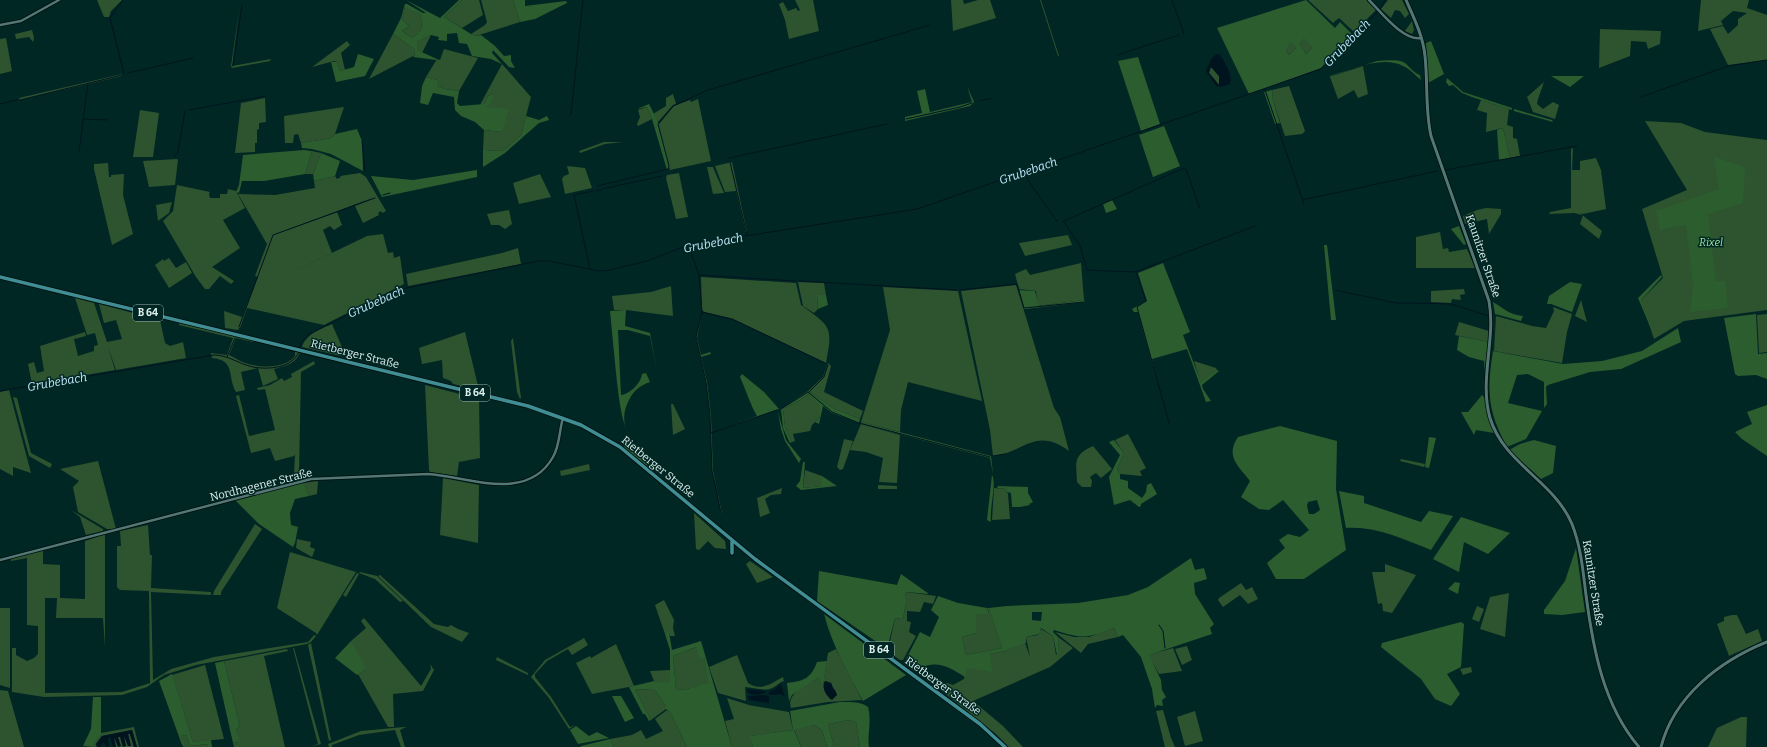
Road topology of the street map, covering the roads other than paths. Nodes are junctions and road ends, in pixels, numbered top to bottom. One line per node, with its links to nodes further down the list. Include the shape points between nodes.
1 (59, 0): 4 (street, via 18,22)
2 (1369, 0): 5 (street, via 1406,36)
3 (1406, 0): 5 (main road, Kaunitzer Straße)
4 (0, 26)
5 (1421, 38): 13 (main road, Kaunitzer Straße, via 1425,56 1430,136 1485,286 1491,313 1492,335 1486,384 1491,418 1507,450 1554,495 1571,523 1581,555 1599,667 1618,715)
6 (0, 277): 7 (main road, Rietberger Straße / B 64, via 528,406)
7 (563, 418): 8 (main road, Rietberger Straße / B 64, via 599,434 628,453); 10 (street, Nordhagener Straße, via 556,449 547,465 534,477 518,483 484,483 428,474 311,479)
8 (732, 540): 9 (main road); 12 (main road, Rietberger Straße / B 64, via 980,724)
9 (732, 553)
10 (0, 560)
11 (1767, 642): 14 (main road, via 1734,657 1703,680 1680,708)
12 (1005, 747)
13 (1639, 747)
14 (1660, 747)

